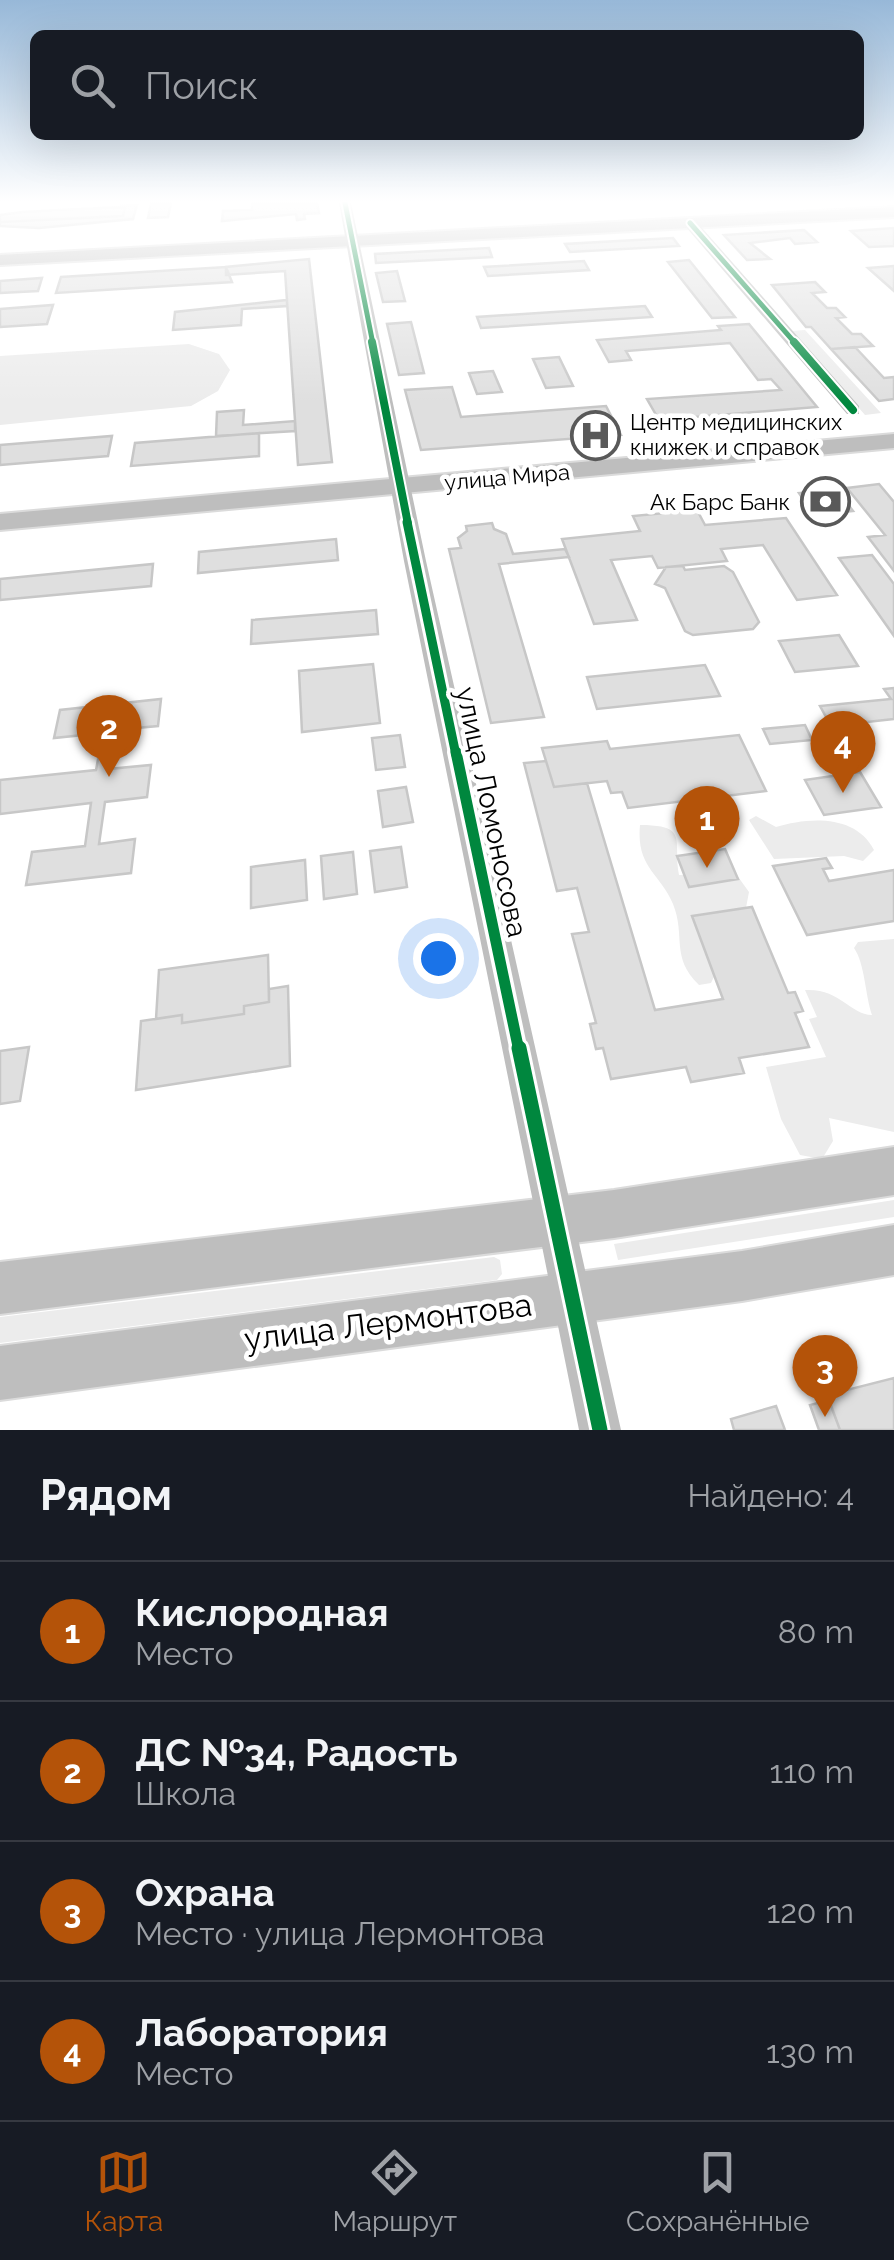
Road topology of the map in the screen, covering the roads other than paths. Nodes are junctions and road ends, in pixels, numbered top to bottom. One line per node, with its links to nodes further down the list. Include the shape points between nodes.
1 (358, 270): 5 (street, улица Ломоносова)
2 (731, 270): 3 (street)
3 (853, 410)
4 (894, 441): 5 (main road, улица Мира)
5 (400, 486): 6 (main road, улица Мира); 8 (street, улица Ломоносова)
6 (0, 522)
7 (894, 1171): 8 (main road)
8 (554, 1221): 10 (main road); 11 (street, улица Ломоносова)
9 (894, 1250): 11 (main road, улица Лермонтова)
10 (0, 1288)
11 (571, 1299): 12 (main road, улица Лермонтова); 13 (street, улица Ломоносова)
12 (0, 1373)
13 (600, 1430)

